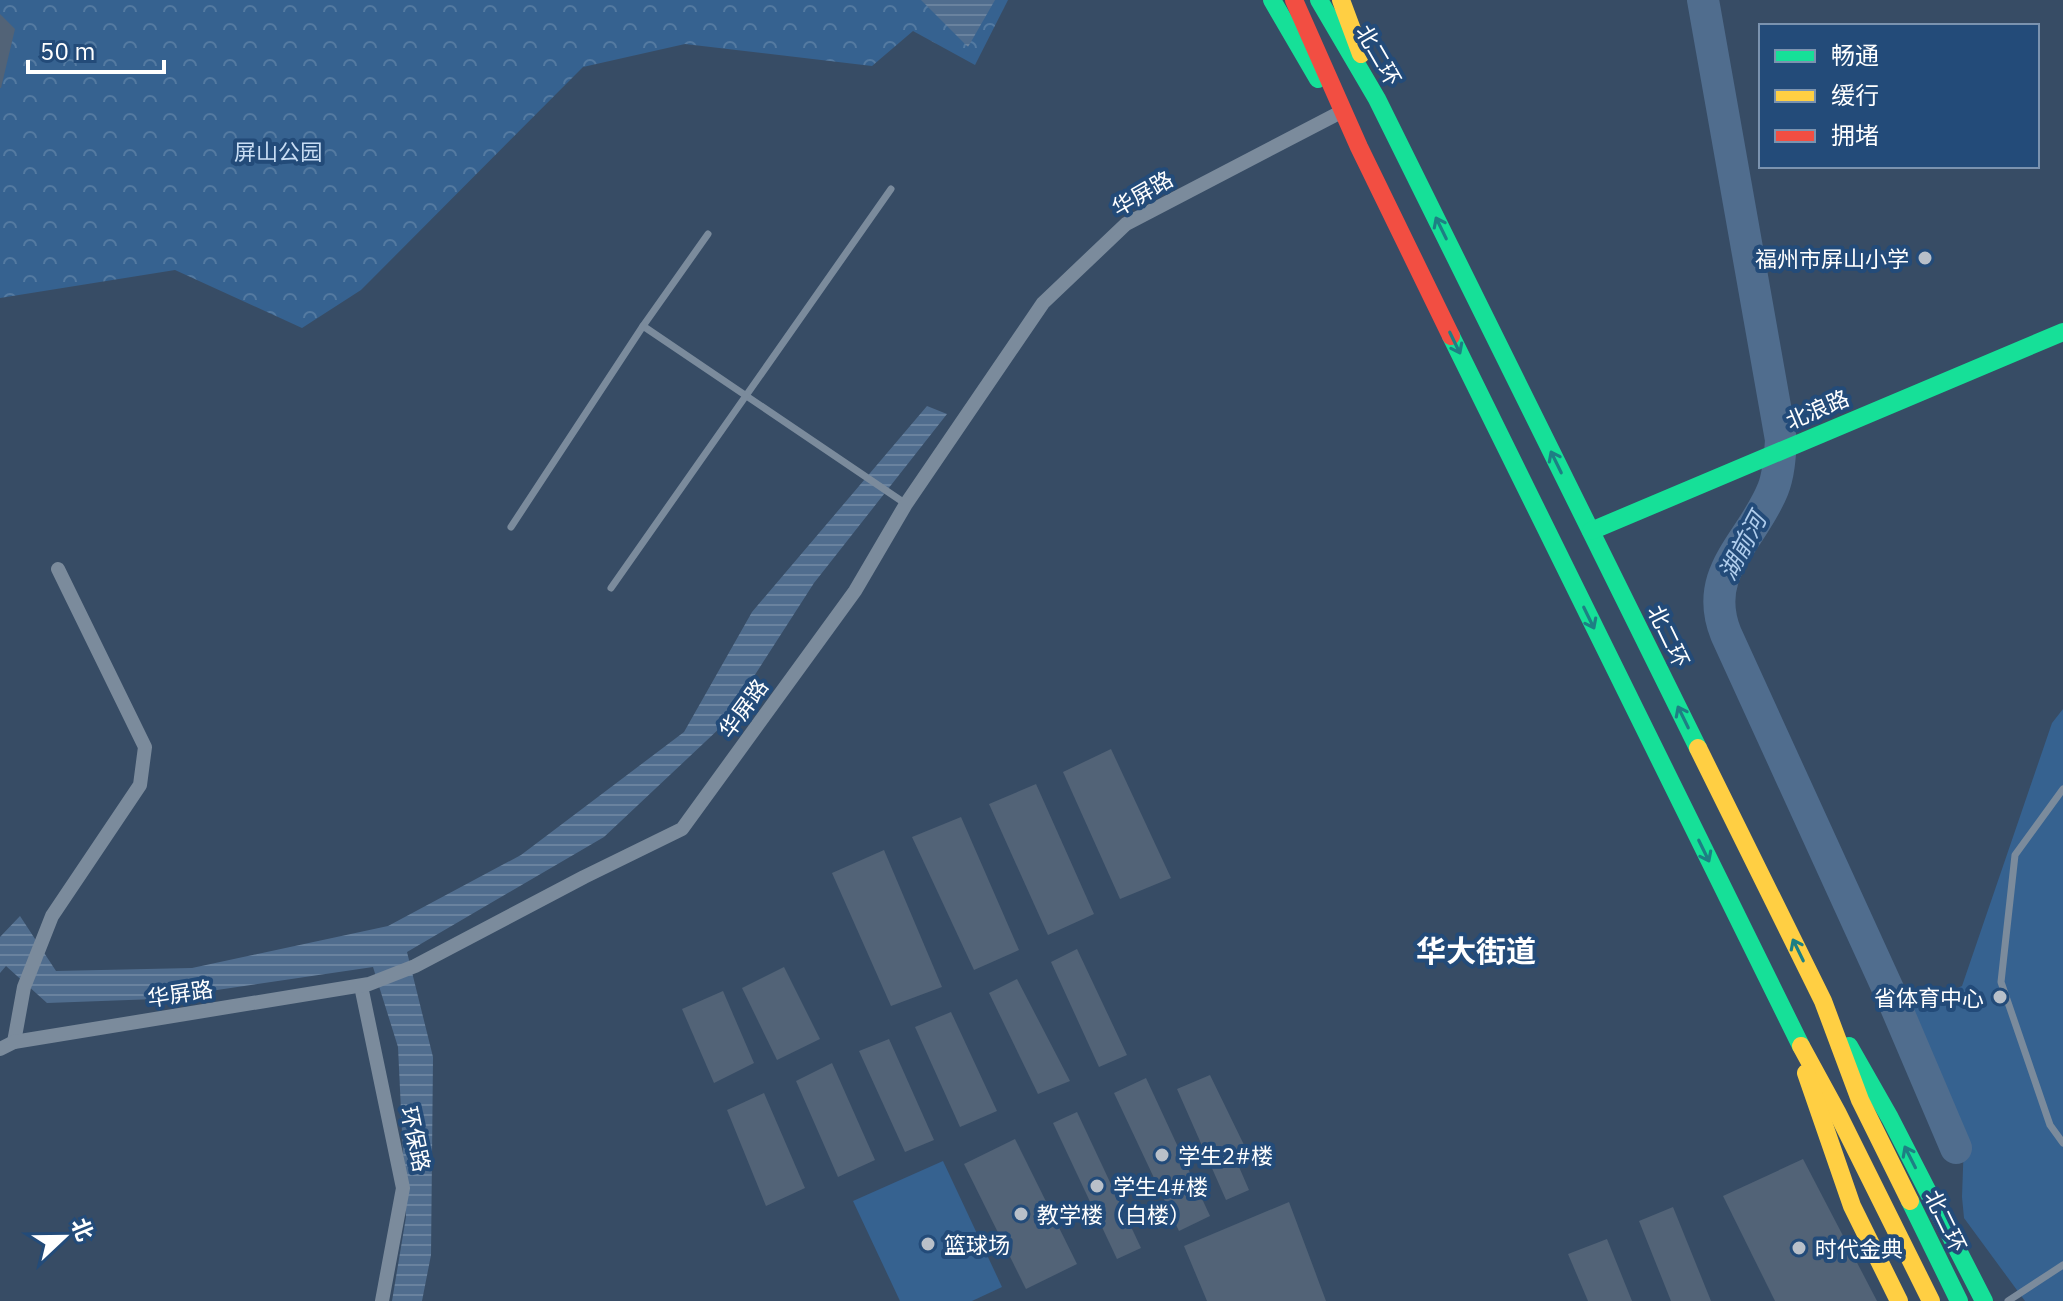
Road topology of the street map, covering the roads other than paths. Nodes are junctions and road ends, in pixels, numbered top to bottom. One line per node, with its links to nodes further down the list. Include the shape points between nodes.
1 (1272, 0): 6 (main road)
2 (1341, 0): 5 (main road)
3 (1320, 1): 5 (main road, 北二环)
4 (1297, 6): 7 (main road)
5 (1377, 99): 15 (main road, 北二环, one-way to 5)
6 (1339, 113): 7 (main road); 13 (street, 华屏路, via 1126,224 1043,303)
7 (1359, 147): 21 (main road, one-way to 21)
8 (891, 189): 12 (lane)
9 (708, 234): 10 (lane)
10 (643, 326): 12 (lane); 14 (lane)
11 (2063, 332): 15 (main road, 北浪路)
12 (746, 395): 13 (lane); 17 (lane)
13 (906, 504): 19 (street, 华屏路, via 855,591 682,829 415,966)
14 (511, 527)
15 (1591, 531): 20 (main road, 北二环, one-way to 15)
16 (58, 569): 22 (street, via 145,747 140,785 52,916 24,987)
17 (611, 588)
18 (2063, 789): 24 (lane, via 2015,855 2001,982 2050,1125)
19 (365, 985): 22 (street, 华屏路); 26 (street, 环保路, via 403,1188)
20 (1823, 1001): 29 (main road, 北二环, via 1860,1100); 30 (main road, one-way to 20)
21 (1787, 1020): 27 (main road, via 1852,1206); 28 (main road)
22 (14, 1042): 23 (street, 华屏路)
23 (0, 1049)
24 (2063, 1143)
25 (2063, 1265): 31 (lane)
26 (382, 1301)
27 (1899, 1301)
28 (1931, 1301)
29 (1959, 1301)
30 (1984, 1301)
31 (2008, 1301)

